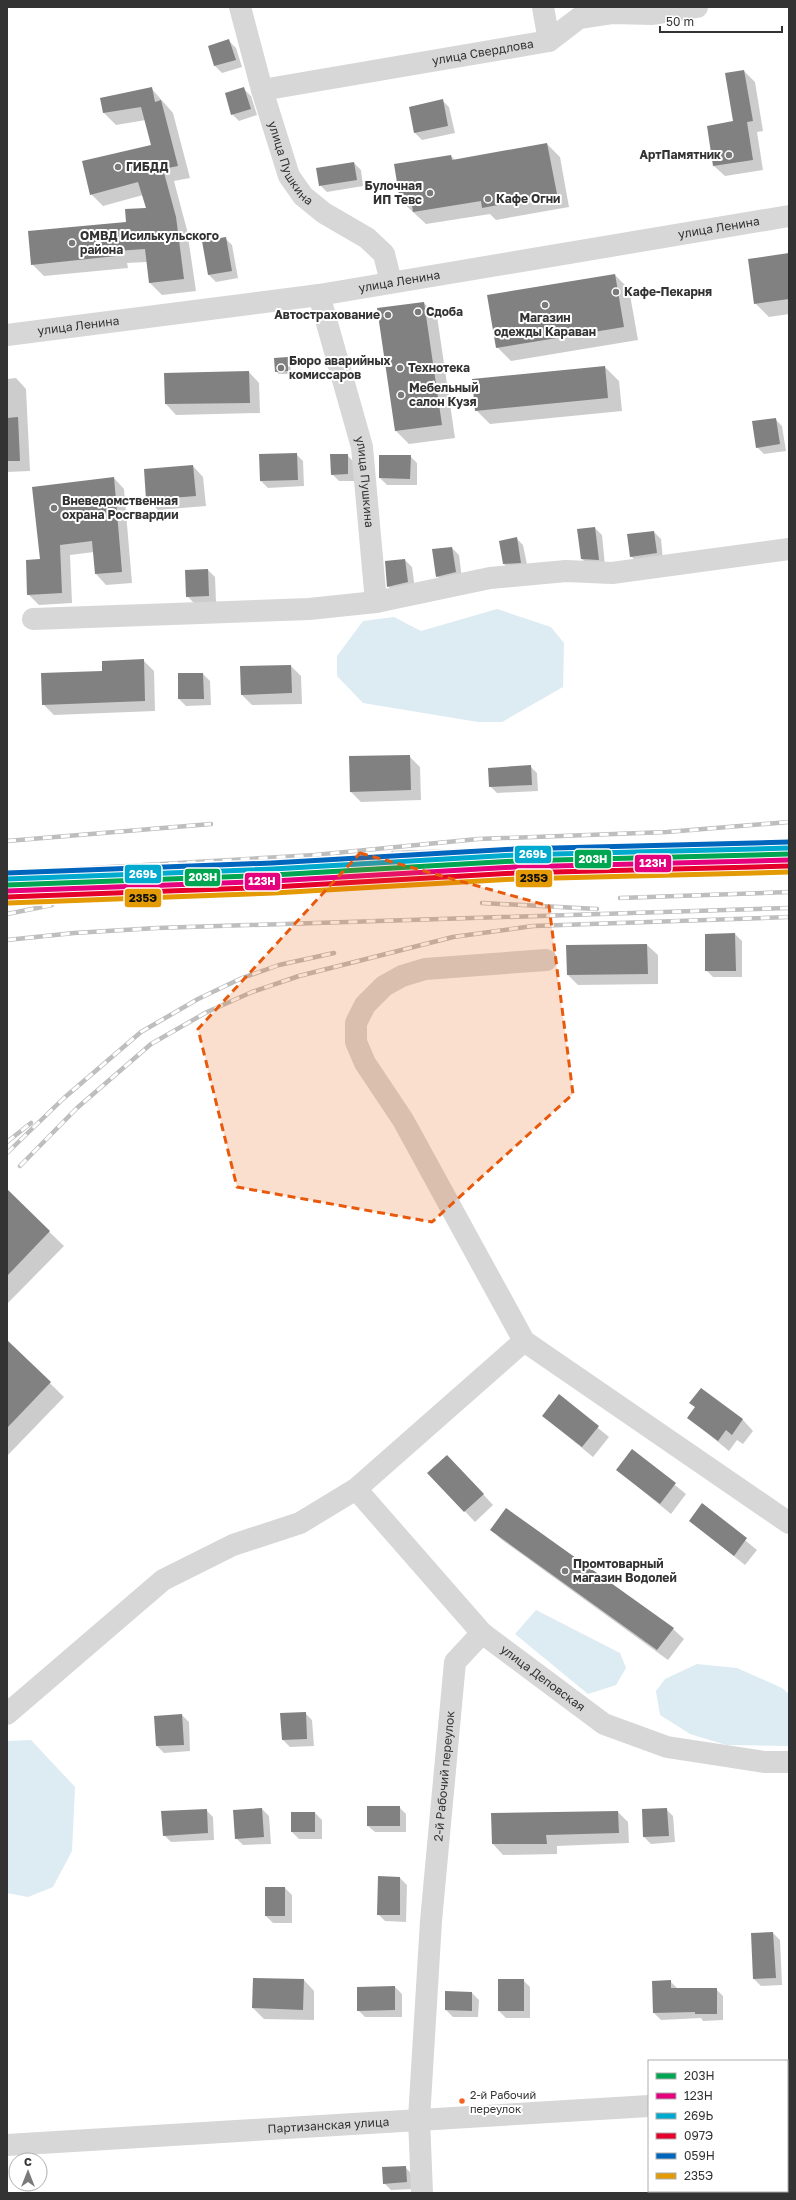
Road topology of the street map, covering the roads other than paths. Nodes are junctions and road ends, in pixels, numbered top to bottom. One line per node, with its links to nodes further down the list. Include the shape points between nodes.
1 (240, 7): 5 (street, улица Пушкина)
2 (543, 7): 4 (street)
3 (697, 7): 4 (street, улица Свердлова, via 653,14 612,13 579,18)
4 (549, 41): 5 (street, улица Свердлова)
5 (262, 90): 7 (street, улица Пушкина, via 289,176 303,196 324,213 367,238 384,254)
6 (789, 216): 7 (street, улица Ленина)
7 (391, 282): 8 (street, улица Ленина)
8 (319, 295): 9 (street, улица Ленина); 11 (street, улица Пушкина, via 362,447)
9 (7, 335)
10 (789, 549): 11 (street, via 612,573 566,571 490,578)
11 (376, 602): 12 (street, via 309,609)
12 (33, 619)
13 (546, 960): 14 (street, via 425,969 402,976 384,986 365,1005 356,1023 356,1042 365,1063 403,1120)
14 (524, 1341): 15 (street); 16 (street)
15 (356, 1489): 17 (street, улица Деповская); 18 (street, via 300,1523 233,1545 163,1580)
16 (789, 1523)
17 (482, 1633): 19 (street, улица Деповская, via 604,1724 667,1747 764,1762); 21 (street, 2-й Рабочий переулок, via 454,1662 431,1921)
18 (7, 1714)
19 (789, 1762)
20 (648, 2106): 21 (street, Партизанская улица)
21 (419, 2119): 22 (street, Партизанская улица); 23 (street, 2-й Рабочий переулок)
22 (7, 2145)
23 (422, 2193)

